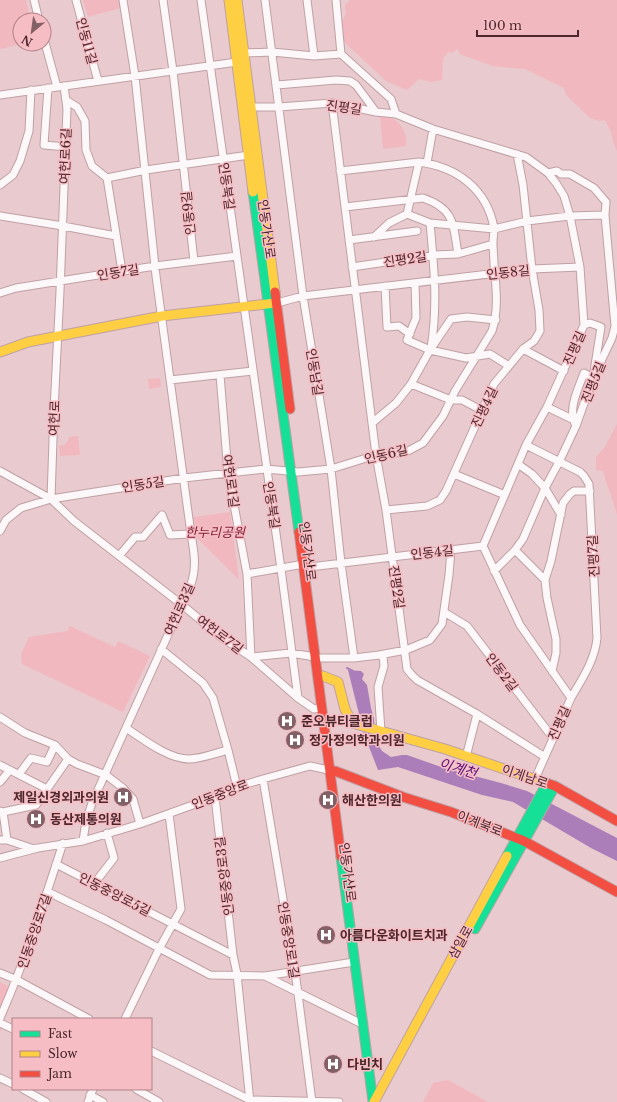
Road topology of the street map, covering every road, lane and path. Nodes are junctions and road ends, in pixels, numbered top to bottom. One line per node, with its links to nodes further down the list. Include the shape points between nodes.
1 (34, 0): 11 (street)
2 (76, 0): 21 (street, 인동11길)
3 (123, 0): 20 (street)
4 (163, 0): 19 (street)
5 (202, 0): 18 (street, 인동북길)
6 (229, 0): 17 (main road, 인동가산로)
7 (237, 0): 14 (main road, 인동가산로)
8 (265, 0): 13 (street, 인동남길)
9 (306, 0): 16 (street)
10 (336, 0): 15 (street)
11 (37, 12)
12 (48, 52): 23 (street)
13 (272, 52): 14 (street); 16 (street); 22 (street, 인동남길)
14 (244, 53): 29 (main road, 인동가산로)
15 (341, 54): 16 (street); 32 (street, via 391,99)
16 (314, 56)
17 (237, 62): 18 (street, 인동11길); 36 (main road, 인동가산로)
18 (210, 66): 19 (street, 인동11길); 37 (street, 인동북길)
19 (173, 71): 20 (street, 인동11길); 39 (street, 인동9길)
20 (135, 76): 21 (street, 인동11길); 40 (street)
21 (98, 81): 23 (street, 인동11길)
22 (276, 85): 30 (street, 인동남길); 31 (street, via 350,81 356,85)
23 (60, 86): 24 (street, 인동11길); 27 (street, 여헌로6길)
24 (48, 88): 25 (street, 인동11길); 34 (street, via 44,145)
25 (31, 90): 26 (street, 인동11길); 44 (street, via 30,131 13,175)
26 (0, 95)
27 (66, 100): 34 (street, 여헌로6길); 43 (street, via 77,107 85,121 86,150 92,166)
28 (332, 103): 30 (street, 진평길); 31 (street, 진평길); 41 (street, 진평2길)
29 (251, 107): 30 (street, 진평길); 78 (main road, 인동가산로)
30 (279, 107): 77 (street, 인동남길)
31 (376, 112): 32 (street, 진평길)
32 (396, 114): 33 (street, 진평길)
33 (433, 129): 35 (street, 진평길); 38 (street)
34 (66, 147): 54 (street, 여헌로6길)
35 (517, 154): 42 (street, 진평길, via 526,157); 51 (street, 진평4길)
36 (249, 156): 37 (street); 78 (main road, 인동가산로)
37 (223, 159): 39 (street); 63 (street, 인동북길)
38 (423, 163): 41 (street); 45 (street); 55 (street, via 458,174 467,181 483,199)
39 (183, 166): 40 (street); 64 (street, 인동9길)
40 (146, 170): 43 (street); 65 (street)
41 (340, 171): 46 (street, 진평2길)
42 (548, 173): 48 (street, 진평5길, via 557,171 561,174 570,174 594,188 606,202); 50 (street, 진평길, via 564,196)
43 (107, 178): 57 (street)
44 (0, 185)
45 (410, 200): 46 (street); 47 (street); 53 (street, via 423,198 439,205 445,209)
46 (345, 208): 59 (street, 진평2길)
47 (406, 214): 52 (street); 58 (street, via 389,223)
48 (605, 215): 50 (street); 93 (street, 진평5길, via 615,326)
49 (0, 216): 54 (street)
50 (570, 216): 51 (street); 67 (street, 진평길)
51 (527, 221): 55 (street); 68 (street, 진평4길)
52 (430, 223): 53 (street); 62 (street)
53 (453, 224): 55 (street); 61 (street)
54 (63, 226): 57 (street); 72 (street, 여헌로6길)
55 (494, 229): 60 (street)
56 (417, 231): 58 (street, 진평2길)
57 (116, 236): 69 (street)
58 (374, 237): 59 (street, 진평2길)
59 (349, 240): 66 (street, 진평2길)
60 (493, 244): 61 (street, 진평2길); 70 (street)
61 (458, 254): 62 (street, 진평2길)
62 (433, 255): 66 (street, 진평2길); 71 (street)
63 (237, 256): 64 (street, 인동7길); 79 (street, 인동북길)
64 (194, 261): 65 (street, 인동7길)
65 (155, 266): 69 (street, 인동7길); 80 (street)
66 (352, 267): 75 (street, 진평2길)
67 (580, 267): 68 (street, 인동8길); 82 (street, 진평길)
68 (532, 269): 70 (street, 인동8길); 85 (street, 진평4길, via 540,331 534,341)
69 (122, 271): 72 (street, 인동7길)
70 (495, 274): 71 (street, 인동8길); 81 (street, 인동6길)
71 (435, 280): 73 (street, 인동8길); 86 (street, via 434,324)
72 (61, 281): 76 (street, 인동7길); 83 (street, 여헌로6길)
73 (415, 283): 74 (street, 인동8길); 84 (street, via 416,318)
74 (385, 286): 75 (street, 인동8길); 84 (street, via 387,327 399,326)
75 (355, 290): 77 (street, 인동8길); 99 (street, 진평2길)
76 (0, 293)
77 (303, 296): 78 (street, 인동8길); 106 (street, 인동남길)
78 (273, 303): 79 (main road); 108 (main road, 인동가산로)
79 (244, 307): 80 (main road); 90 (street, 인동북길)
80 (162, 316): 83 (main road); 94 (street, 여헌로3길)
81 (496, 320): 86 (street, via 451,319); 88 (street, 인동6길)
82 (584, 325): 91 (street, 진평길); 93 (street, 진평길, via 590,323 601,327)
83 (58, 337): 87 (main road, via 28,342); 115 (street, 여헌로)
84 (408, 337): 86 (street)
85 (523, 349): 89 (street, 진평4길); 91 (street, 진평길)
86 (430, 350): 88 (street, via 466,358); 95 (street)
87 (0, 352)
88 (478, 356): 89 (street, via 490,354); 96 (street, 인동6길)
89 (509, 366): 98 (street, 진평4길, via 494,384)
90 (253, 371): 92 (street); 105 (street, 인동북길)
91 (564, 371): 97 (street, 진평길)
92 (220, 375): 94 (street); 109 (street, 여헌로1길)
93 (593, 378): 100 (street, 진평5길); 100 (street, 진평길, via 584,373 573,400)
94 (170, 380): 111 (street, 여헌로3길)
95 (411, 384): 96 (street); 99 (street, via 396,403)
96 (451, 400): 98 (street, via 462,400); 102 (street, 인동6길, via 443,416 423,443 408,451)
97 (547, 407): 100 (street); 101 (street, 진평길)
98 (481, 410): 110 (street, 진평4길)
99 (372, 423): 102 (street, 진평2길)
100 (574, 423): 103 (street, 진평5길)
101 (526, 445): 103 (street, 진평7길); 104 (street, 진평길)
102 (376, 455): 106 (street, 인동6길); 116 (street, 진평2길)
103 (559, 462): 112 (street); 113 (street, 진평7길, via 584,476)
104 (518, 464): 112 (street); 114 (street, 진평길)
105 (266, 469): 108 (street, 인동5길); 109 (street, 인동5길); 127 (street, 인동북길)
106 (331, 469): 108 (street, 인동6길); 125 (street, 인동남길)
107 (0, 471): 115 (street, 여헌로7길)
108 (295, 472): 126 (main road, 인동가산로)
109 (228, 473): 111 (street, 인동5길); 129 (street, 여헌로1길)
110 (454, 474): 114 (street); 116 (street, 진평4길, via 440,500 427,506)
111 (184, 478): 115 (street, 인동5길); 119 (street, 여헌로3길)
112 (545, 488): 117 (street); 122 (street, via 528,530)
113 (590, 491): 117 (street, via 574,491 570,494 563,503); 143 (street, 진평7길, via 597,638 590,664)
114 (505, 495): 120 (street, 진평길)
115 (51, 499): 118 (street, 인동5길, via 21,508 6,520); 123 (street, 여헌로7길, via 74,521)
116 (386, 510): 124 (street, 진평2길)
117 (561, 515): 130 (street)
118 (0, 531)
119 (191, 534): 123 (street, via 170,535 162,515 143,537 135,537); 131 (street, 여헌로3길, via 195,556 194,576)
120 (483, 546): 121 (street, 인동4길); 128 (street, 진평길)
121 (451, 550): 124 (street, 인동4길); 132 (street)
122 (515, 550): 128 (street); 130 (street)
123 (119, 556): 131 (street, 여헌로7길)
124 (392, 556): 125 (street, 인동4길); 134 (street, 진평2길)
125 (341, 563): 126 (street, 인동4길); 139 (street, 인동남길)
126 (307, 565): 127 (street, 인동4길); 138 (main road, 인동가산로)
127 (281, 568): 129 (street); 135 (street, 인동북길)
128 (494, 571): 140 (street, 진평길, via 520,625)
129 (247, 574): 137 (street, 여헌로1길)
130 (545, 580): 140 (street, via 556,639)
131 (181, 604): 133 (street, 여헌로3길); 137 (street, 여헌로7길, via 221,637)
132 (444, 612): 134 (street, via 442,624 430,640); 149 (street, 인동2길, via 467,626)
133 (161, 648): 147 (street, 여헌로3길); 151 (street, via 209,690)
134 (406, 650): 136 (street); 145 (street, 진평2길, via 408,669 417,680)
135 (291, 653): 137 (street); 138 (street); 142 (street, 인동북길)
136 (378, 654): 139 (street); 148 (street, via 383,656 384,666 378,686)
137 (251, 657): 142 (street, 여헌로7길)
138 (318, 657): 139 (street); 141 (main road, 인동가산로); 144 (main road, 인동가산로)
139 (354, 658)
140 (552, 671): 143 (street, 진평길)
141 (323, 676): 148 (main road, 이계남로, via 338,682 348,718 352,723); 157 (main road, 인동가산로)
142 (298, 698): 144 (street, 여헌로7길, via 314,708)
143 (571, 698): 149 (street, 진평길)
144 (322, 708): 157 (main road, 인동가산로)
145 (477, 714): 152 (street); 153 (street, 진평2길)
146 (0, 717): 150 (street, via 25,733)
147 (126, 728): 151 (street, via 170,756 181,759 200,758); 159 (street, 여헌로3길)
148 (381, 731): 152 (main road, 이계남로)
149 (553, 738): 153 (street, 진평길)
150 (56, 745): 154 (street); 158 (street, via 47,762 31,758)
151 (228, 750): 164 (street)
152 (466, 757): 161 (main road, 이계남로)
153 (545, 757): 161 (street, 진평길)
154 (68, 759): 159 (street); 165 (street)
155 (0, 765): 156 (street)
156 (10, 770): 158 (street); 162 (street)
157 (333, 770): 160 (street, 인동중앙로, via 310,766); 172 (main road, 이계북로); 185 (main road, 인동가산로); 205 (main road, 인동가산로)
158 (19, 774): 165 (street)
159 (106, 775): 170 (street, via 132,799); 174 (street, 여헌로3길, via 92,803)
160 (262, 779): 164 (street, 인동중앙로); 186 (street, 인동중앙로1길)
161 (535, 779): 163 (main road, 이계남로)
162 (0, 782)
163 (551, 784): 169 (main road, 이계남로); 172 (main road, 삼일로)
164 (236, 787): 166 (street, 인동중앙로)
165 (47, 789): 167 (street, via 36,805)
166 (215, 797): 168 (street, 인동중앙로); 184 (street, 인동중앙로3길)
167 (1, 812): 173 (street)
168 (169, 814): 170 (street, 인동중앙로); 182 (street, via 181,908)
169 (617, 820)
170 (140, 824): 171 (street, 인동중앙로)
171 (107, 833): 174 (street, 인동중앙로); 179 (street, via 114,858)
172 (521, 839): 181 (main road, 이계북로); 205 (main road, 삼일로)
173 (3, 840): 176 (street)
174 (83, 841): 175 (street, 인동중앙로)
175 (63, 843): 176 (street, 인동중앙로); 178 (street, 인동중앙로7길)
176 (34, 849): 177 (street, 인동중앙로)
177 (0, 858)
178 (56, 864): 179 (street, 인동중앙로5길); 180 (street, 인동중앙로7길)
179 (94, 884): 182 (street, 인동중앙로5길)
180 (48, 892): 183 (street); 190 (street, 인동중앙로7길)
181 (617, 892)
182 (174, 924): 183 (street); 184 (street)
183 (159, 949): 188 (street, via 210,975); 194 (street)
184 (233, 955): 188 (street, 인동중앙로3길)
185 (354, 962): 186 (street); 196 (main road, 인동가산로)
186 (295, 971): 189 (street); 191 (street, 인동중앙로1길)
187 (0, 973): 190 (street)
188 (237, 974): 189 (street); 204 (street, 인동중앙로3길)
189 (265, 976): 191 (street)
190 (17, 980): 192 (street, 인동중앙로7길); 193 (street)
191 (298, 992): 196 (street); 209 (street, 인동중앙로1길)
192 (0, 1018)
193 (87, 1018)
194 (125, 1018)
195 (0, 1023): 197 (street)
196 (362, 1024): 205 (main road, 인동가산로)
197 (12, 1029)
198 (152, 1051): 204 (street)
199 (0, 1078): 200 (street)
200 (12, 1084)
201 (25, 1090): 206 (street)
202 (138, 1090): 208 (street)
203 (91, 1096): 207 (street)
204 (250, 1101): 209 (street)
205 (376, 1101)
206 (46, 1102)
207 (103, 1102)
208 (159, 1102)
209 (312, 1102): 210 (street)
210 (339, 1102)

